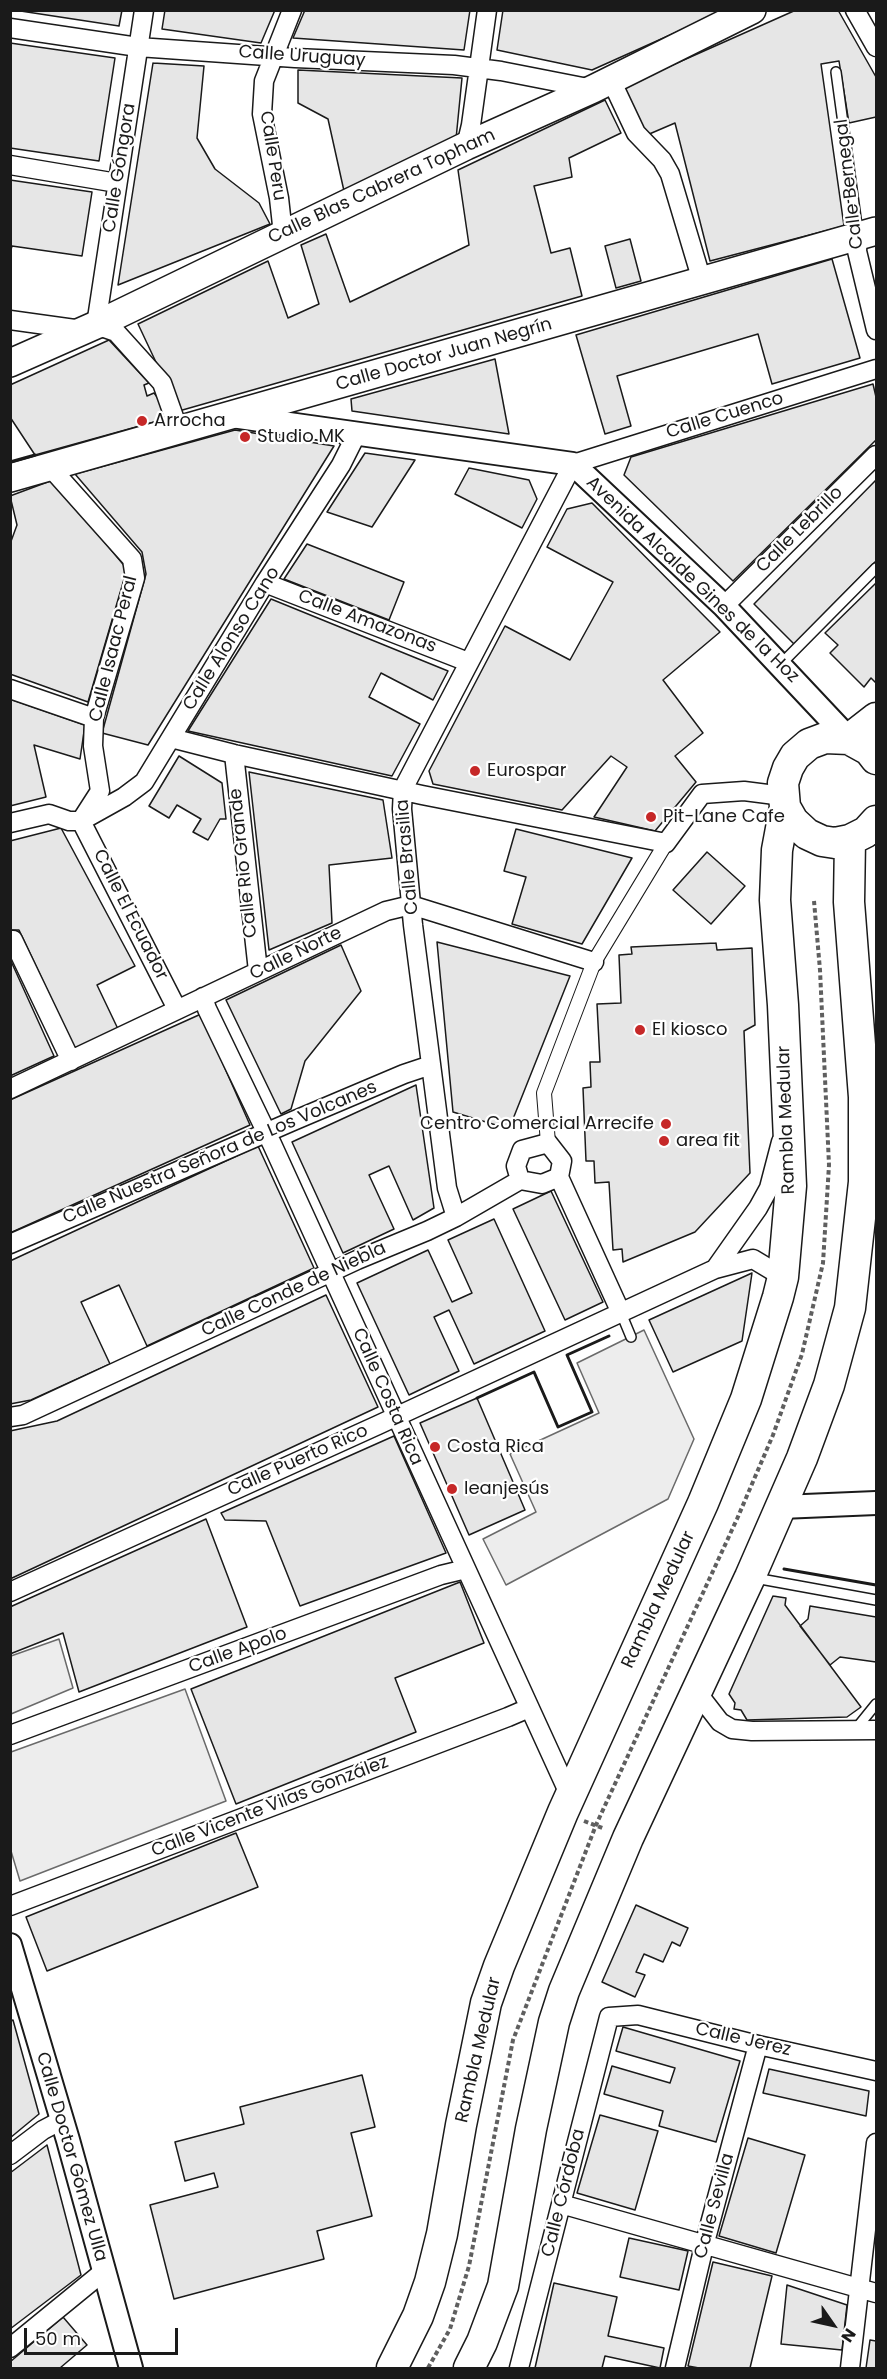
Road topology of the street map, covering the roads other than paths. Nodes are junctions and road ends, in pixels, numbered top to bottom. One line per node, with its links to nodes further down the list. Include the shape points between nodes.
1 (144, 10): 7 (street, Calle Góngora)
2 (292, 10): 9 (street, Calle Peru)
3 (487, 10): 10 (street)
4 (752, 10): 12 (main road, Calle Blas Cabrera Topham)
5 (855, 10): 8 (street)
6 (10, 28): 7 (street, Calle Uruguay)
7 (138, 47): 9 (street, Calle Uruguay); 15 (street, Calle Góngora)
8 (876, 47)
9 (274, 56): 10 (street, Calle Uruguay, via 454,65); 16 (street, Calle Peru, via 264,81 262,114)
10 (478, 70): 12 (street, Calle Uruguay); 13 (street)
11 (837, 72): 17 (lane, Calle Bernegal)
12 (602, 84): 13 (main road, Calle Blas Cabrera Topham); 18 (street, via 670,174)
13 (466, 146): 16 (main road, Calle Blas Cabrera Topham)
14 (10, 165): 15 (street)
15 (117, 183): 20 (street, Calle Góngora)
16 (283, 234): 20 (main road, Calle Blas Cabrera Topham)
17 (867, 234): 18 (main road, Calle Doctor Juan Negrín); 21 (street, Calle Bernegal, via 857,251)
18 (702, 281): 24 (main road, Calle Doctor Juan Negrín)
19 (10, 320): 20 (street)
20 (90, 327): 22 (main road, Calle Blas Cabrera Topham); 25 (street, via 116,332 162,383)
21 (876, 330)
22 (10, 363)
23 (876, 369): 28 (street, Calle Cuenco)
24 (231, 416): 25 (main road, Calle Doctor Juan Negrín); 26 (street, Avenida Alcalde Gines de la Hoz)
25 (179, 431): 29 (main road, Calle Doctor Juan Negrín)
26 (357, 433): 28 (street, Avenida Alcalde Gines de la Hoz); 32 (street, Calle Alonso Cano)
27 (876, 455): 33 (street, Calle Lebrillo)
28 (573, 464): 33 (street, Avenida Alcalde Gines de la Hoz); 34 (street, Calle Brasilia)
29 (50, 467): 30 (main road, Calle Doctor Juan Negrín); 37 (street, Calle Isaac Peral, via 132,559 135,578)
30 (10, 478)
31 (876, 568): 35 (lane)
32 (266, 584): 34 (street, Calle Amazonas); 39 (street, Calle Alonso Cano)
33 (724, 606): 35 (street, Avenida Alcalde Gines de la Hoz)
34 (468, 662): 43 (street, Calle Brasilia)
35 (781, 665): 40 (street, Avenida Alcalde Gines de la Hoz)
36 (10, 690): 37 (street)
37 (94, 718): 45 (street, Calle Isaac Peral, via 93,746 100,791)
38 (876, 718): 40 (main road)
39 (171, 738): 41 (street); 45 (street, Calle Alonso Cano, via 144,782)
40 (863, 738): 42 (main road); 44 (main road, Rambla Medular, via 825,738 809,744 788,768 783,783)
41 (234, 754): 43 (street); 53 (street, Calle Rio Grande)
42 (876, 759)
43 (403, 789): 49 (street); 50 (street, Calle Brasilia)
44 (784, 802): 48 (main road, via 793,821 807,834 835,843); 49 (street, via 744,791 702,794); 59 (main road, Rambla Medular, via 775,900)
45 (81, 821): 47 (street, via 49,814); 55 (street, Calle El Ecuador)
46 (876, 821): 48 (main road)
47 (10, 823)
48 (850, 840): 64 (main road, via 849,902)
49 (666, 843): 52 (street)
50 (411, 905): 52 (street); 53 (street, Calle Norte, via 386,911); 57 (street, Calle Brasilia)
51 (12, 940): 56 (street)
52 (594, 962): 61 (street, via 544,1093)
53 (258, 971): 54 (street, Calle Norte)
54 (203, 997): 55 (street, Calle Norte); 60 (street, Calle Costa Rica)
55 (177, 1009): 56 (street, Calle Norte)
56 (71, 1061): 58 (street, Calle Norte)
57 (431, 1065): 60 (street, Calle Nuestra Señora de Los Volcanes); 65 (street, Calle Brasilia, via 447,1188)
58 (10, 1089)
59 (787, 1116): 67 (street, Calle Puerto Rico, via 769,1188); 69 (main road, Rambla Medular, via 791,1186)
60 (267, 1133): 66 (street, Calle Nuestra Señora de Los Volcanes); 68 (street, Calle Costa Rica)
61 (549, 1143): 62 (street, via 562,1161); 63 (street, via 522,1150 516,1166)
62 (559, 1177): 63 (street, via 542,1184); 70 (street)
63 (520, 1180): 65 (street, Calle Conde de Niebla)
64 (870, 1182): 75 (main road, via 850,1308 829,1385)
65 (456, 1218): 68 (street, Calle Conde de Niebla)
66 (10, 1244)
67 (715, 1269): 69 (street, Calle Puerto Rico, via 753,1259); 70 (street, Calle Puerto Rico)
68 (331, 1274): 72 (street, Calle Costa Rica); 73 (street, Calle Conde de Niebla, via 23,1415)
69 (783, 1276): 86 (main road, Rambla Medular, via 747,1399)
70 (621, 1313): 71 (lane); 72 (street, Calle Puerto Rico)
71 (631, 1337)
72 (397, 1415): 76 (street, Calle Costa Rica); 78 (street, Calle Puerto Rico)
73 (10, 1417)
74 (876, 1503): 75 (street)
75 (781, 1508): 77 (main road)
76 (466, 1569): 82 (street, Calle Costa Rica); 85 (street, Calle Apolo)
77 (750, 1577): 79 (lane); 80 (main road)
78 (10, 1592)
79 (876, 1600)
80 (696, 1691): 83 (street, via 720,1722 732,1729); 102 (main road, via 628,1838 564,1991 531,2130 503,2286)
81 (876, 1704): 83 (lane)
82 (529, 1708): 86 (street, Calle Costa Rica); 87 (street, Calle Vicente Vilas González)
83 (855, 1730): 84 (street)
84 (876, 1730)
85 (10, 1735)
86 (576, 1808): 101 (main road, Rambla Medular, via 499,1966 486,2003 432,2273 418,2316)
87 (10, 1906)
88 (10, 1945): 92 (street, Calle Doctor Gómez Ulla)
89 (609, 2017): 90 (street, Calle Jerez, via 638,2015); 95 (street, Calle Córdoba)
90 (758, 2045): 91 (street, Calle Jerez); 96 (street, Calle Sevilla)
91 (876, 2071)
92 (62, 2120): 94 (street); 97 (street, Calle Doctor Gómez Ulla)
93 (876, 2143): 98 (street)
94 (10, 2155)
95 (561, 2204): 96 (street); 103 (street, Calle Córdoba)
96 (704, 2246): 98 (street); 104 (street, Calle Sevilla)
97 (103, 2272): 99 (street); 100 (street, Calle Doctor Gómez Ulla)
98 (868, 2290): 105 (street)
99 (10, 2348)
100 (131, 2368)
101 (392, 2368)
102 (469, 2368)
103 (519, 2368)
104 (675, 2368)
105 (850, 2368)

